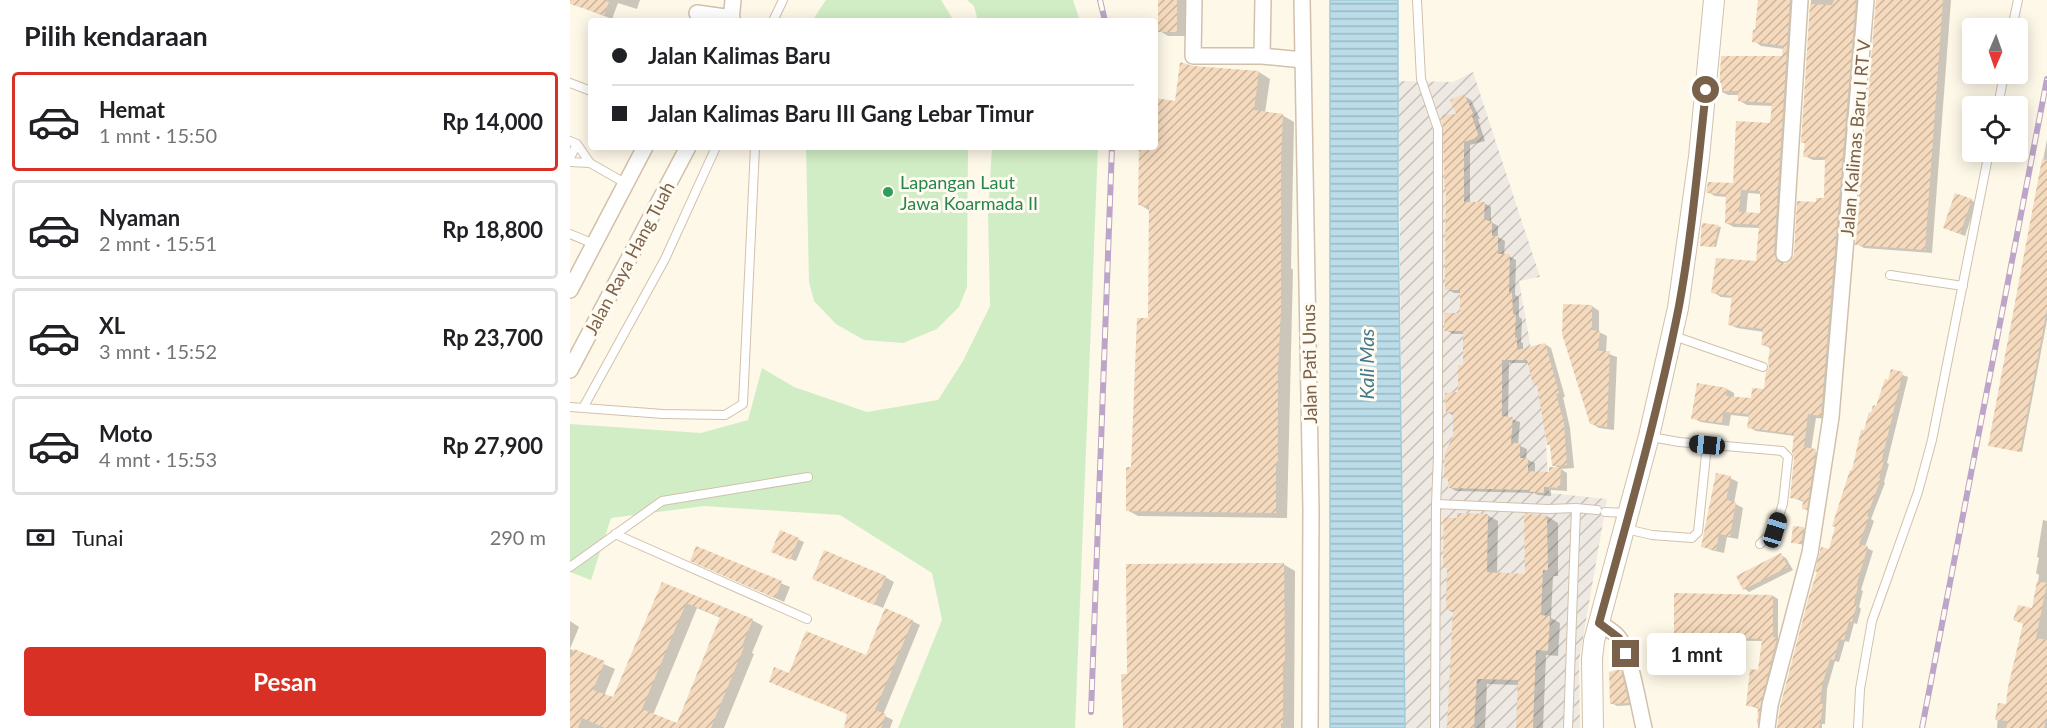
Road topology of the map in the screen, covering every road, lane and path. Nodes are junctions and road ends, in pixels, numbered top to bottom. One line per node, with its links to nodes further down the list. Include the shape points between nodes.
1 (733, 0): 13 (street)
2 (783, 0): 14 (lane)
3 (1194, 0): 16 (street, via 1193,56)
4 (1263, 0): 16 (street)
5 (1302, 0): 17 (street, Jalan Pati Unus)
6 (1417, 0): 43 (lane, via 1421,79 1438,129)
7 (1714, 0): 35 (street, via 1699,157)
8 (1800, 0): 31 (street)
9 (1866, 0): 56 (street, Jalan Kalimas Baru I RT V, via 1831,417 1810,553)
10 (2018, 0): 15 (lane)
11 (697, 11): 12 (street)
12 (728, 18)
13 (732, 18)
14 (774, 18)
15 (2015, 18)
16 (1262, 56): 17 (street)
17 (1303, 60): 51 (street, Jalan Pati Unus, via 1311,510)
18 (570, 83): 19 (lane)
19 (588, 90)
20 (573, 143): 25 (lane); 27 (lane)
21 (643, 150): 28 (street, Jalan Raya Hang Tuah)
22 (686, 150): 37 (street, Jalan Raya Hang Tuah)
23 (715, 150): 39 (lane, via 665,259)
24 (755, 150): 39 (lane, via 743,404 725,415)
25 (570, 160): 27 (lane)
26 (1987, 162): 33 (lane)
27 (590, 163): 28 (lane)
28 (625, 183): 30 (street, Jalan Raya Hang Tuah)
29 (570, 234): 30 (lane)
30 (594, 244): 34 (street, Jalan Raya Hang Tuah)
31 (1784, 254)
32 (1890, 275): 33 (lane)
33 (1963, 286): 57 (lane, via 1918,492 1872,621 1860,689)
34 (570, 290)
35 (1672, 335): 36 (lane); 40 (street)
36 (1763, 367)
37 (570, 370)
38 (570, 407): 39 (lane)
39 (583, 408)
40 (1649, 436): 41 (lane); 45 (street)
41 (1707, 445): 45 (lane, via 1698,531 1692,538 1652,535); 47 (lane, via 1782,451 1788,457 1783,503 1775,530)
42 (808, 477): 46 (lane, via 662,501)
43 (1436, 504): 44 (lane); 52 (lane)
44 (1576, 508): 45 (lane, via 1601,511); 53 (lane)
45 (1627, 521): 50 (street)
46 (615, 534): 48 (lane); 49 (lane)
47 (1760, 544)
48 (570, 567)
49 (807, 619)
50 (1599, 623): 54 (street, via 1592,659); 55 (street, via 1616,635 1626,654)
51 (1310, 728)
52 (1435, 728)
53 (1568, 728)
54 (1593, 728)
55 (1644, 728)
56 (1767, 728)
57 (1858, 728)

